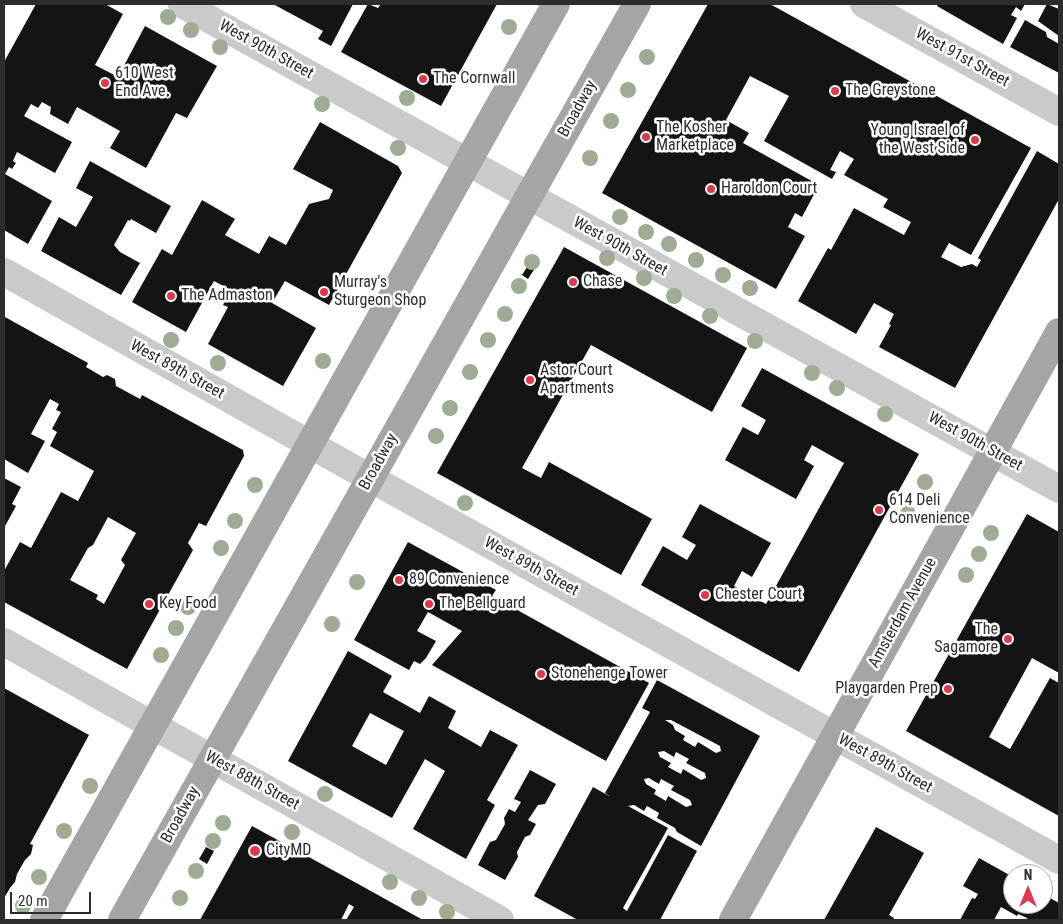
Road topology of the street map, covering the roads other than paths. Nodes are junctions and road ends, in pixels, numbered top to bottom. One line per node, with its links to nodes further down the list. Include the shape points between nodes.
1 (182, 4): 6 (street, West 90th Street)
2 (556, 4): 6 (main road)
3 (637, 4): 7 (main road, Broadway)
4 (864, 4): 5 (street, West 91st Street)
5 (1059, 112)
6 (468, 163): 7 (street, West 90th Street); 10 (main road)
7 (529, 197): 11 (street, West 90th Street); 12 (main road, Broadway)
8 (4, 272): 10 (street, West 89th Street)
9 (1059, 332): 11 (main road, Amsterdam Avenue)
10 (311, 445): 12 (street, West 89th Street); 15 (main road)
11 (993, 452): 13 (street, West 90th Street); 16 (main road, Amsterdam Avenue)
12 (370, 478): 16 (street, West 89th Street); 17 (main road, Broadway)
13 (1059, 489)
14 (4, 642): 15 (street, West 88th Street)
15 (154, 726): 17 (street, West 88th Street); 19 (main road)
16 (835, 736): 18 (street, West 89th Street); 22 (main road, Amsterdam Avenue)
17 (212, 759): 20 (main road, Broadway); 21 (street, West 88th Street)
18 (1059, 860)
19 (44, 920)
20 (122, 920)
21 (500, 920)
22 (733, 920)

